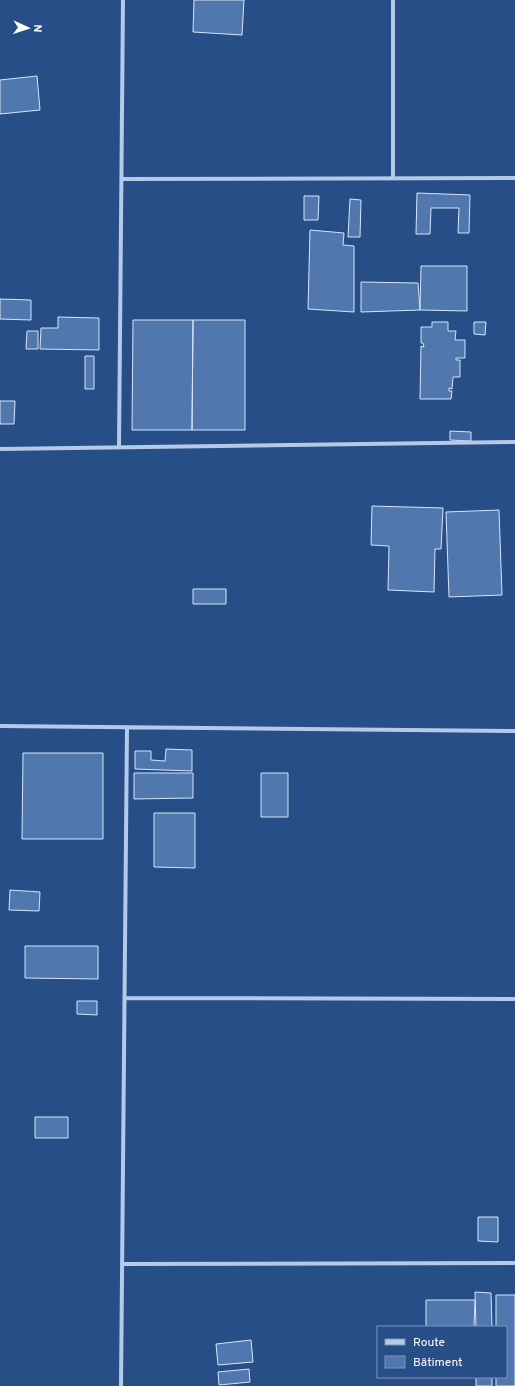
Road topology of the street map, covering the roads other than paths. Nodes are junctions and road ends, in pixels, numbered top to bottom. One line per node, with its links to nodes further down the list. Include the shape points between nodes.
1 (123, 0): 5 (street)
2 (393, 0): 3 (street)
3 (393, 178): 4 (street); 5 (street)
4 (515, 178)
5 (122, 179): 7 (street)
6 (515, 442): 7 (street)
7 (119, 446): 8 (street)
8 (0, 449)
9 (0, 726): 10 (street)
10 (128, 727): 11 (street); 12 (street)
11 (515, 730)
12 (125, 998): 13 (street); 14 (street)
13 (515, 999)
14 (122, 1264): 15 (street); 16 (street)
15 (515, 1264)
16 (121, 1386)

